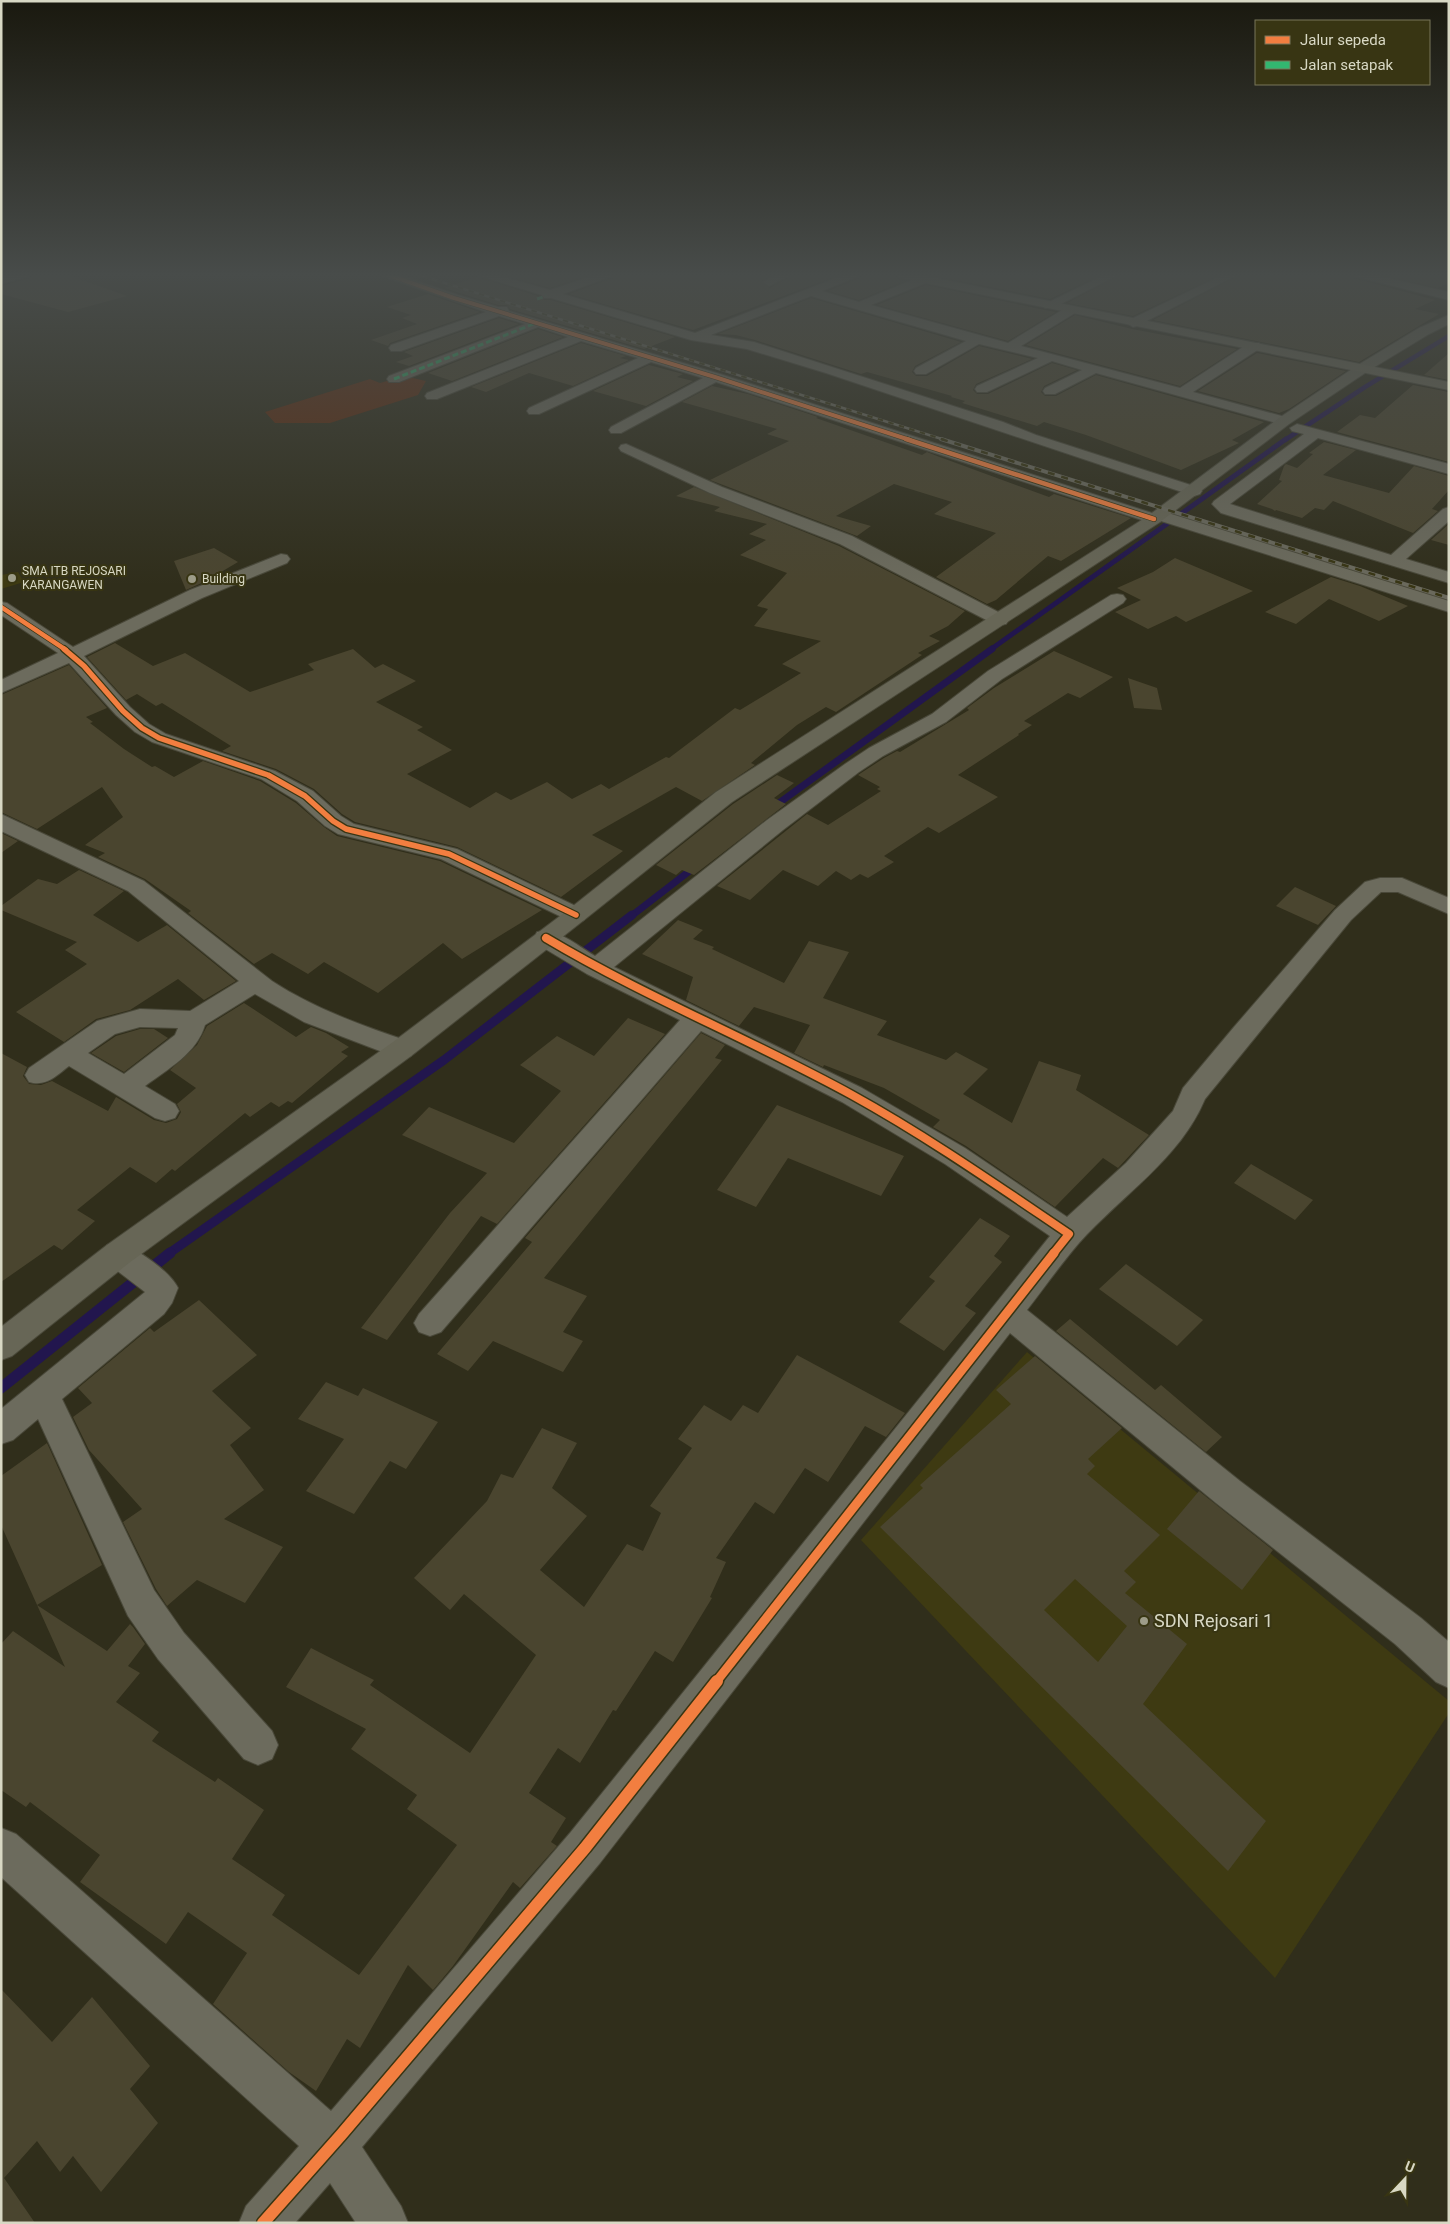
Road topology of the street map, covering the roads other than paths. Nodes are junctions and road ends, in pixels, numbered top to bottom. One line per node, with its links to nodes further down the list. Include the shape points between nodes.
1 (397, 378): 13 (street)
2 (477, 378): 18 (street)
3 (606, 378): 19 (street)
4 (714, 378): 21 (street)
5 (717, 378): 25 (street)
6 (855, 378): 24 (street)
7 (1006, 378): 15 (street)
8 (1076, 378): 16 (street)
9 (1122, 378): 17 (street)
10 (1205, 378): 17 (street)
11 (1369, 378): 20 (main road)
12 (1411, 378): 14 (main road)
13 (394, 379)
14 (1449, 386)
15 (982, 389)
16 (1050, 391)
17 (1182, 393): 20 (street)
18 (432, 396)
19 (534, 411)
20 (1296, 427): 23 (street); 24 (main road); 28 (street, via 1221,506)
21 (616, 430)
22 (626, 448): 33 (street, via 716,490 846,540)
23 (1449, 469)
24 (1194, 491): 25 (main road)
25 (1160, 518): 32 (street); 33 (main road)
26 (1446, 518): 28 (street)
27 (281, 559): 34 (street, via 213,586)
28 (1393, 562): 29 (street)
29 (1449, 578)
30 (1117, 599): 39 (street, via 995,675 939,718 876,752 774,825)
31 (1, 607): 34 (street)
32 (1449, 607)
33 (1000, 620): 38 (main road, via 724,797)
34 (70, 654): 35 (street); 38 (street, via 98,680 123,711 159,738 268,775 305,796 346,829 449,854)
35 (1, 687)
36 (1, 821): 40 (street, via 44,845 136,886)
37 (1449, 908): 48 (street, via 1402,885 1373,887 1343,915 1243,1033 1193,1095 1184,1116 1148,1157)
38 (576, 915): 39 (main road)
39 (573, 954): 41 (street); 43 (main road)
40 (256, 982): 42 (street); 43 (street, via 325,1022)
41 (697, 1018): 48 (street, via 852,1095 955,1156); 51 (street)
42 (194, 1020): 44 (street, via 129,1019 99,1030); 46 (street, via 184,1042)
43 (402, 1049): 49 (main road)
44 (68, 1053): 45 (street); 46 (street)
45 (38, 1075)
46 (125, 1088): 47 (street)
47 (165, 1111)
48 (1069, 1234): 50 (street)
49 (125, 1259): 52 (main road); 53 (street, via 163,1288 161,1294)
50 (1007, 1312): 55 (street, via 1220,1486 1408,1631); 58 (street, via 585,1848)
51 (430, 1323)
52 (1, 1346)
53 (44, 1396): 54 (street); 56 (street, via 141,1603 171,1646)
54 (1, 1429)
55 (1449, 1669)
56 (258, 1745)
57 (1, 1850): 58 (street)
58 (333, 2145): 59 (street); 60 (street)
59 (263, 2223)
60 (384, 2223)

